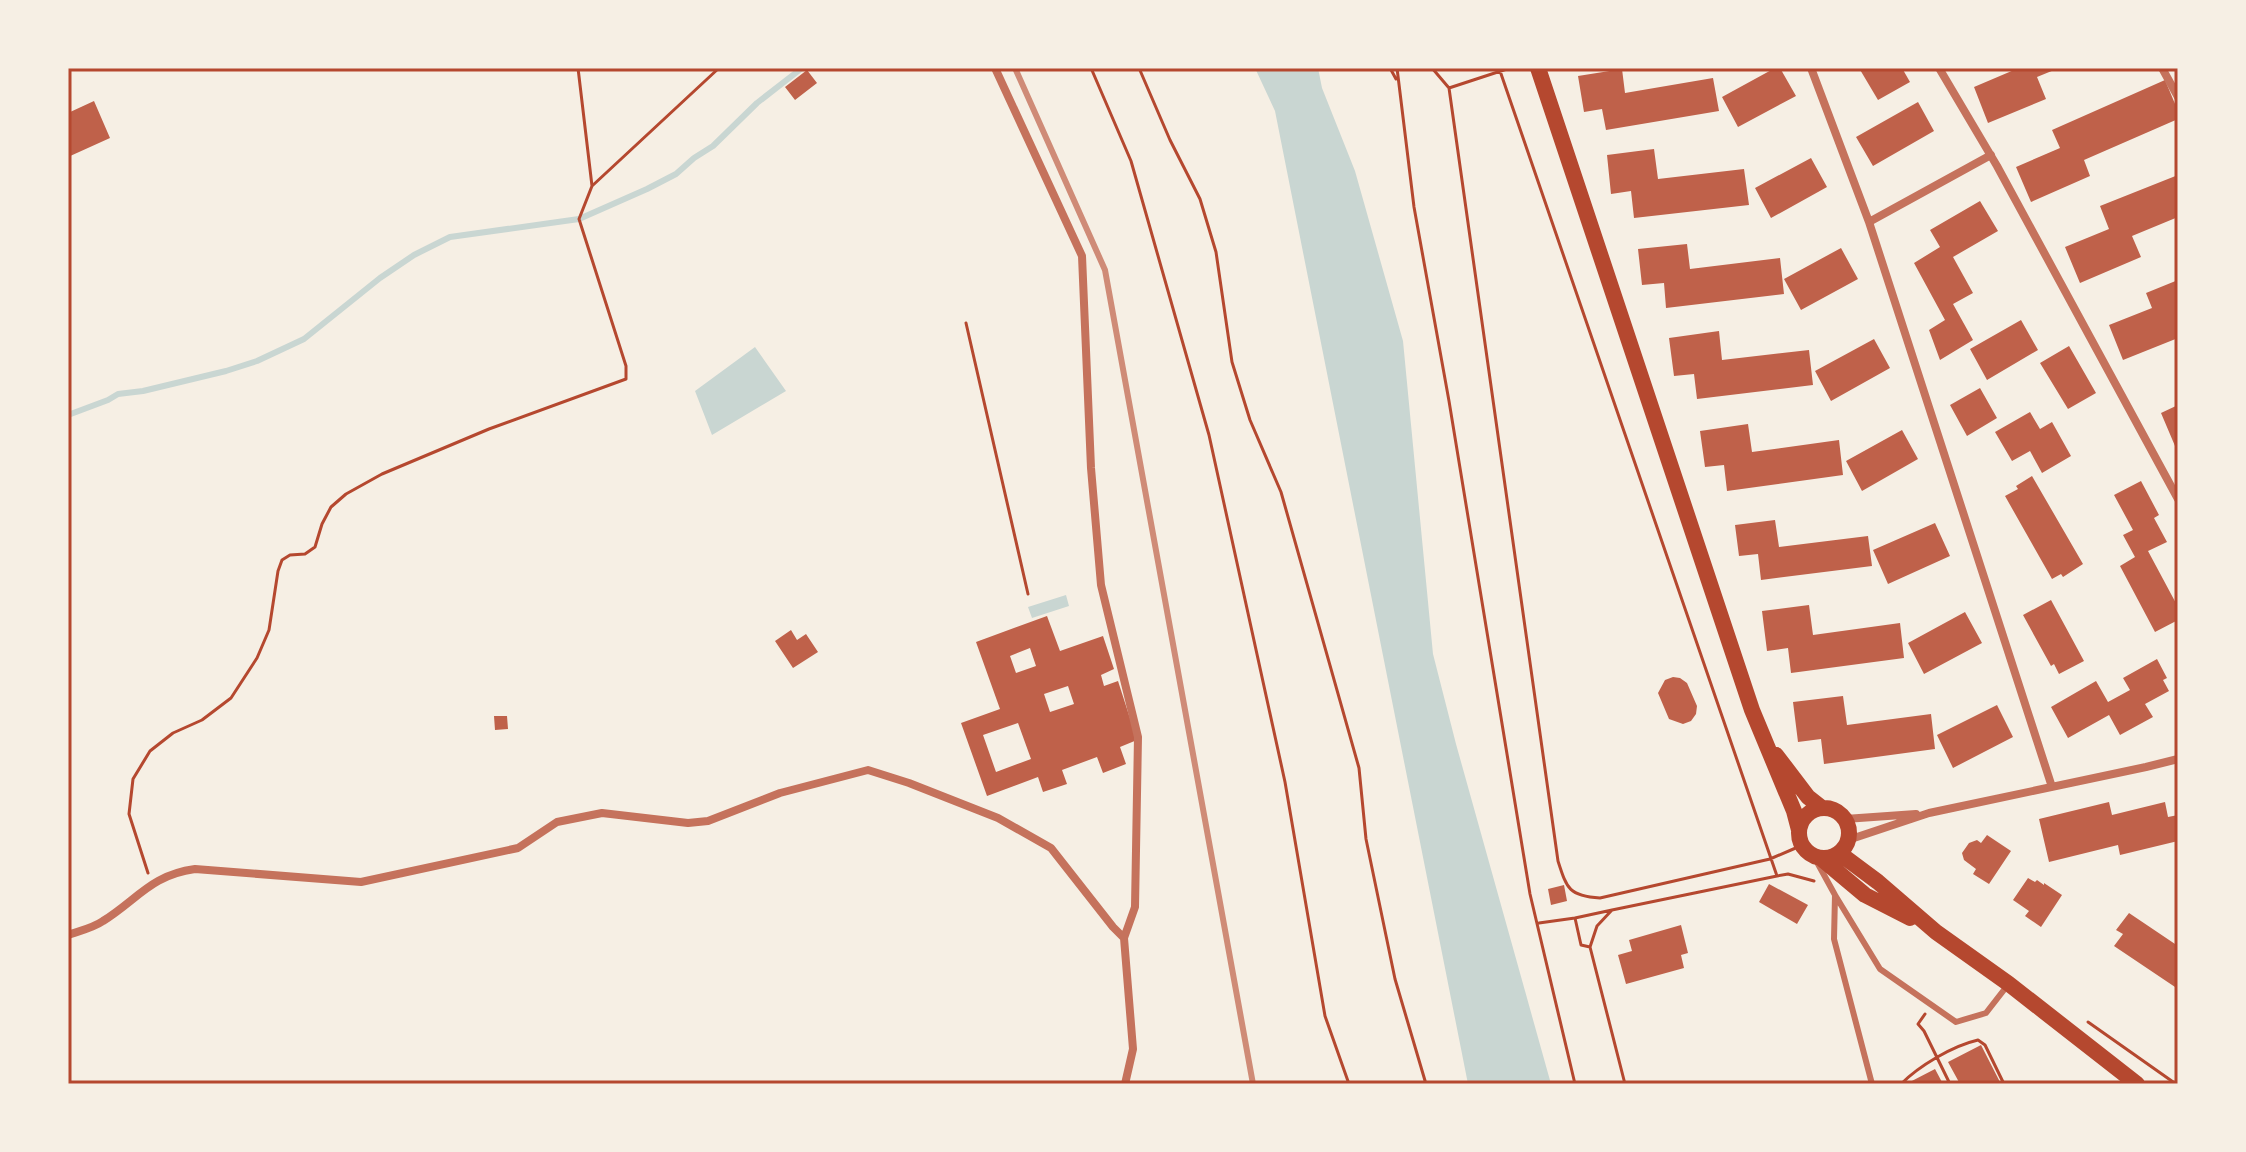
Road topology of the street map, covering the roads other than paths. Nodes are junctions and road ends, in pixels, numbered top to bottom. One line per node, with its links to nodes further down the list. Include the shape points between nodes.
1 (995, 68): 20 (street, via 1082,256 1101,585 1138,737 1135,907)
2 (1538, 68): 10 (main road)
3 (1811, 68): 8 (street)
4 (1939, 68): 7 (street)
5 (2162, 68): 6 (street)
6 (2178, 97)
7 (1991, 155): 8 (street); 9 (street)
8 (1869, 222): 12 (street)
9 (2178, 499)
10 (1764, 742): 13 (main road); 16 (main road)
11 (2178, 759): 12 (street)
12 (2052, 787): 14 (street)
13 (1822, 808): 15 (main road); 16 (main road, via 1804,817)
14 (1929, 813): 15 (street); 17 (street)
15 (1845, 819): 17 (main road, via 1849,833)
16 (1800, 838): 17 (main road)
17 (1831, 852): 18 (lane); 21 (main road, via 1865,895 1936,932)
18 (1835, 895): 21 (lane, via 1880,969 1956,1022 1986,1013); 23 (lane, via 1834,939)
19 (68, 935): 20 (street, via 101,923 175,872 195,869 361,882 518,848 557,822 602,813 708,821 780,793 868,770 998,818 1051,848)
20 (1124, 938): 22 (street, via 1133,1049)
21 (2009, 984): 24 (main road)
22 (1125, 1084)
23 (1872, 1084)
24 (2137, 1084)

